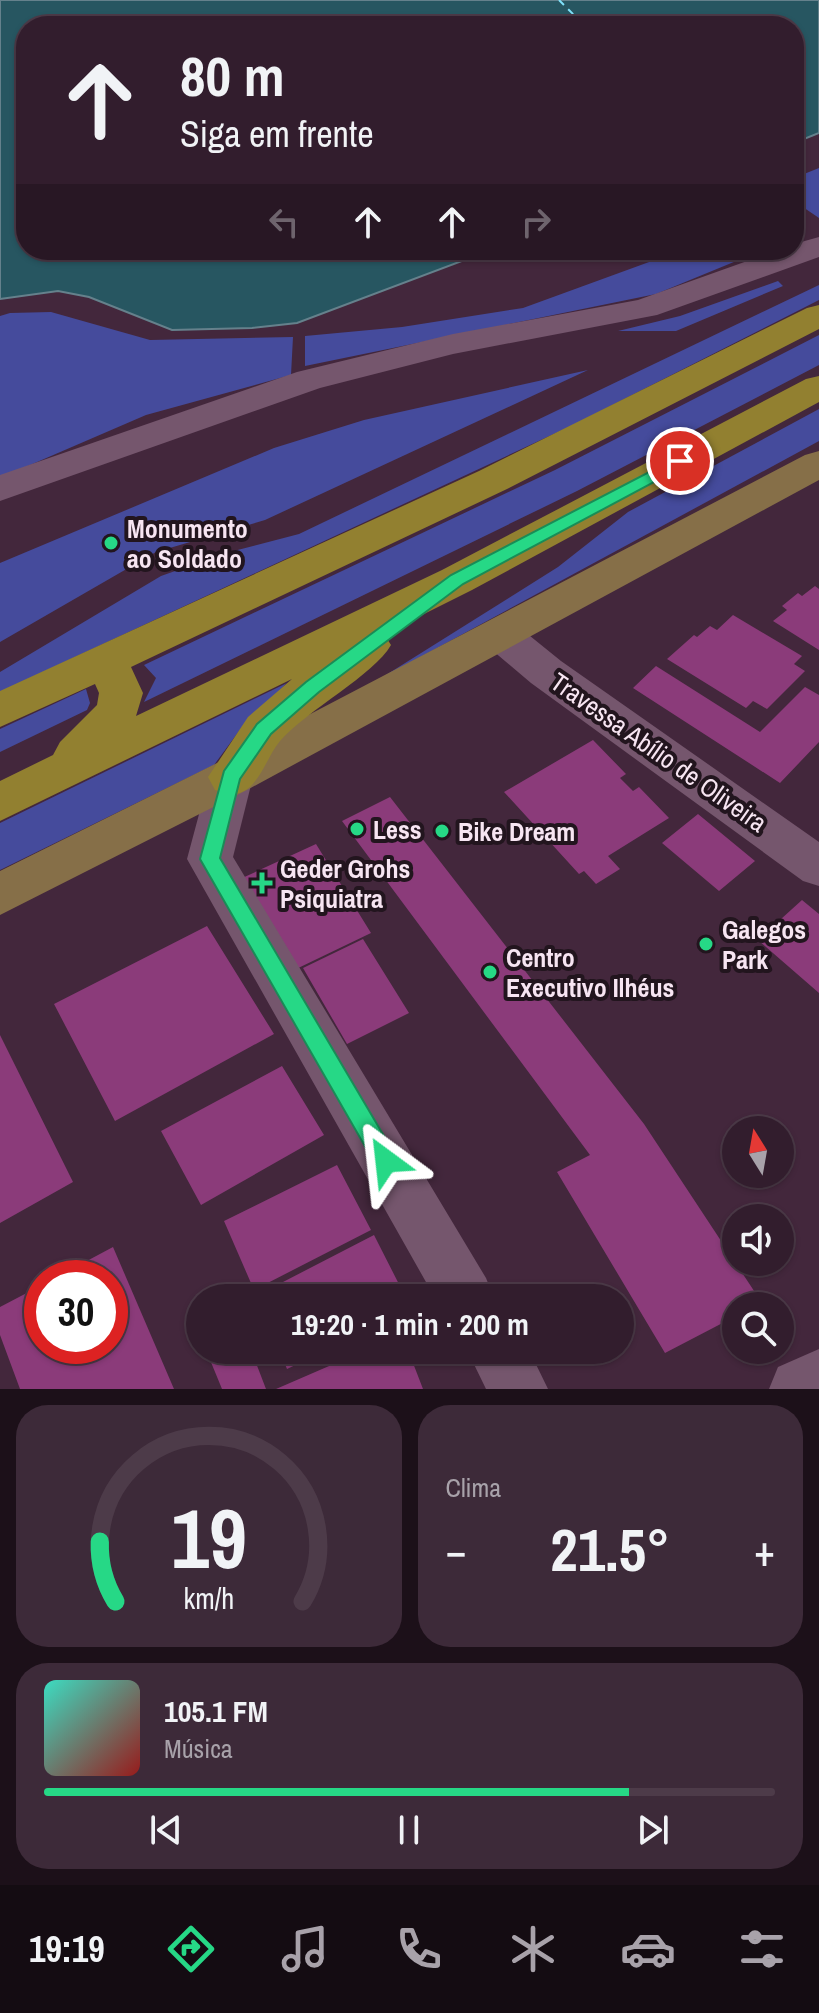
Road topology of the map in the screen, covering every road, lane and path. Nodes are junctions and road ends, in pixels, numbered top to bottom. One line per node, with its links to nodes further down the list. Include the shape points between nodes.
1 (780, 260): 5 (street, via 645,308 453,344 309,380)
2 (819, 315): 8 (highway, via 493,480)
3 (819, 387): 6 (highway)
4 (819, 464): 7 (main road)
5 (0, 488)
6 (457, 580): 10 (highway); 11 (highway, via 312,687 264,729)
7 (500, 634): 11 (main road); 13 (street, Travessa Abílio de Oliveira)
8 (102, 663): 9 (highway); 10 (highway, via 118,683 121,699 113,716)
9 (0, 710)
10 (58, 774): 12 (highway)
11 (231, 777): 14 (main road); 15 (street, via 210,859)
12 (0, 802)
13 (819, 867)
14 (0, 894)
15 (458, 1284)
16 (504, 1364): 18 (street)
17 (819, 1380): 19 (main road)
18 (519, 1389)
19 (800, 1389)

